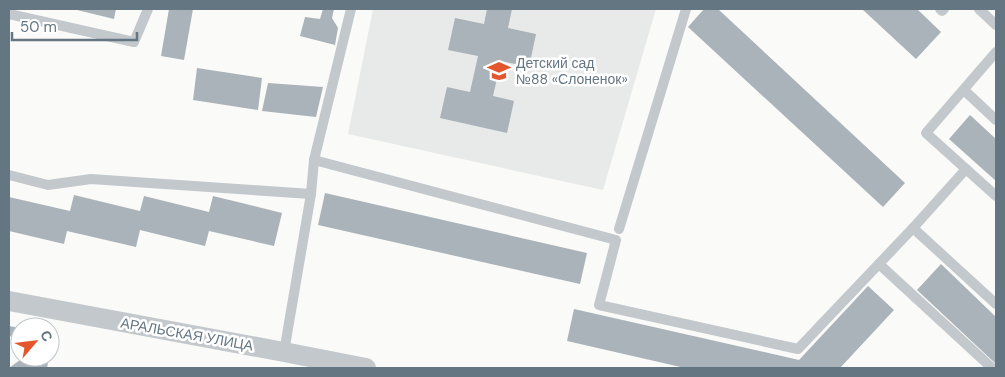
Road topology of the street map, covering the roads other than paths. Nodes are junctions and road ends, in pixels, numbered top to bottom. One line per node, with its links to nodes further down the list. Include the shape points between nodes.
1 (148, 9): 7 (lane, via 134,42)
2 (351, 9): 12 (lane)
3 (686, 9): 18 (lane)
4 (940, 9): 5 (lane)
5 (944, 9)
6 (979, 9): 8 (lane)
7 (9, 14)
8 (996, 25)
9 (996, 52): 10 (lane)
10 (964, 90): 11 (lane); 13 (lane, via 926,133)
11 (996, 120)
12 (314, 160): 15 (lane); 19 (lane, via 616,240 599,305 798,349)
13 (966, 169): 16 (lane); 17 (lane)
14 (9, 175): 15 (lane, via 48,184 91,179)
15 (311, 194): 22 (lane)
16 (996, 196)
17 (913, 228): 19 (lane); 21 (lane)
18 (620, 229)
19 (879, 264): 24 (lane)
20 (9, 302): 22 (street, АРАЛЬСКАЯ УЛИЦА)
21 (996, 304)
22 (284, 352): 23 (street, АРАЛЬСКАЯ УЛИЦА)
23 (366, 368)
24 (992, 368)

